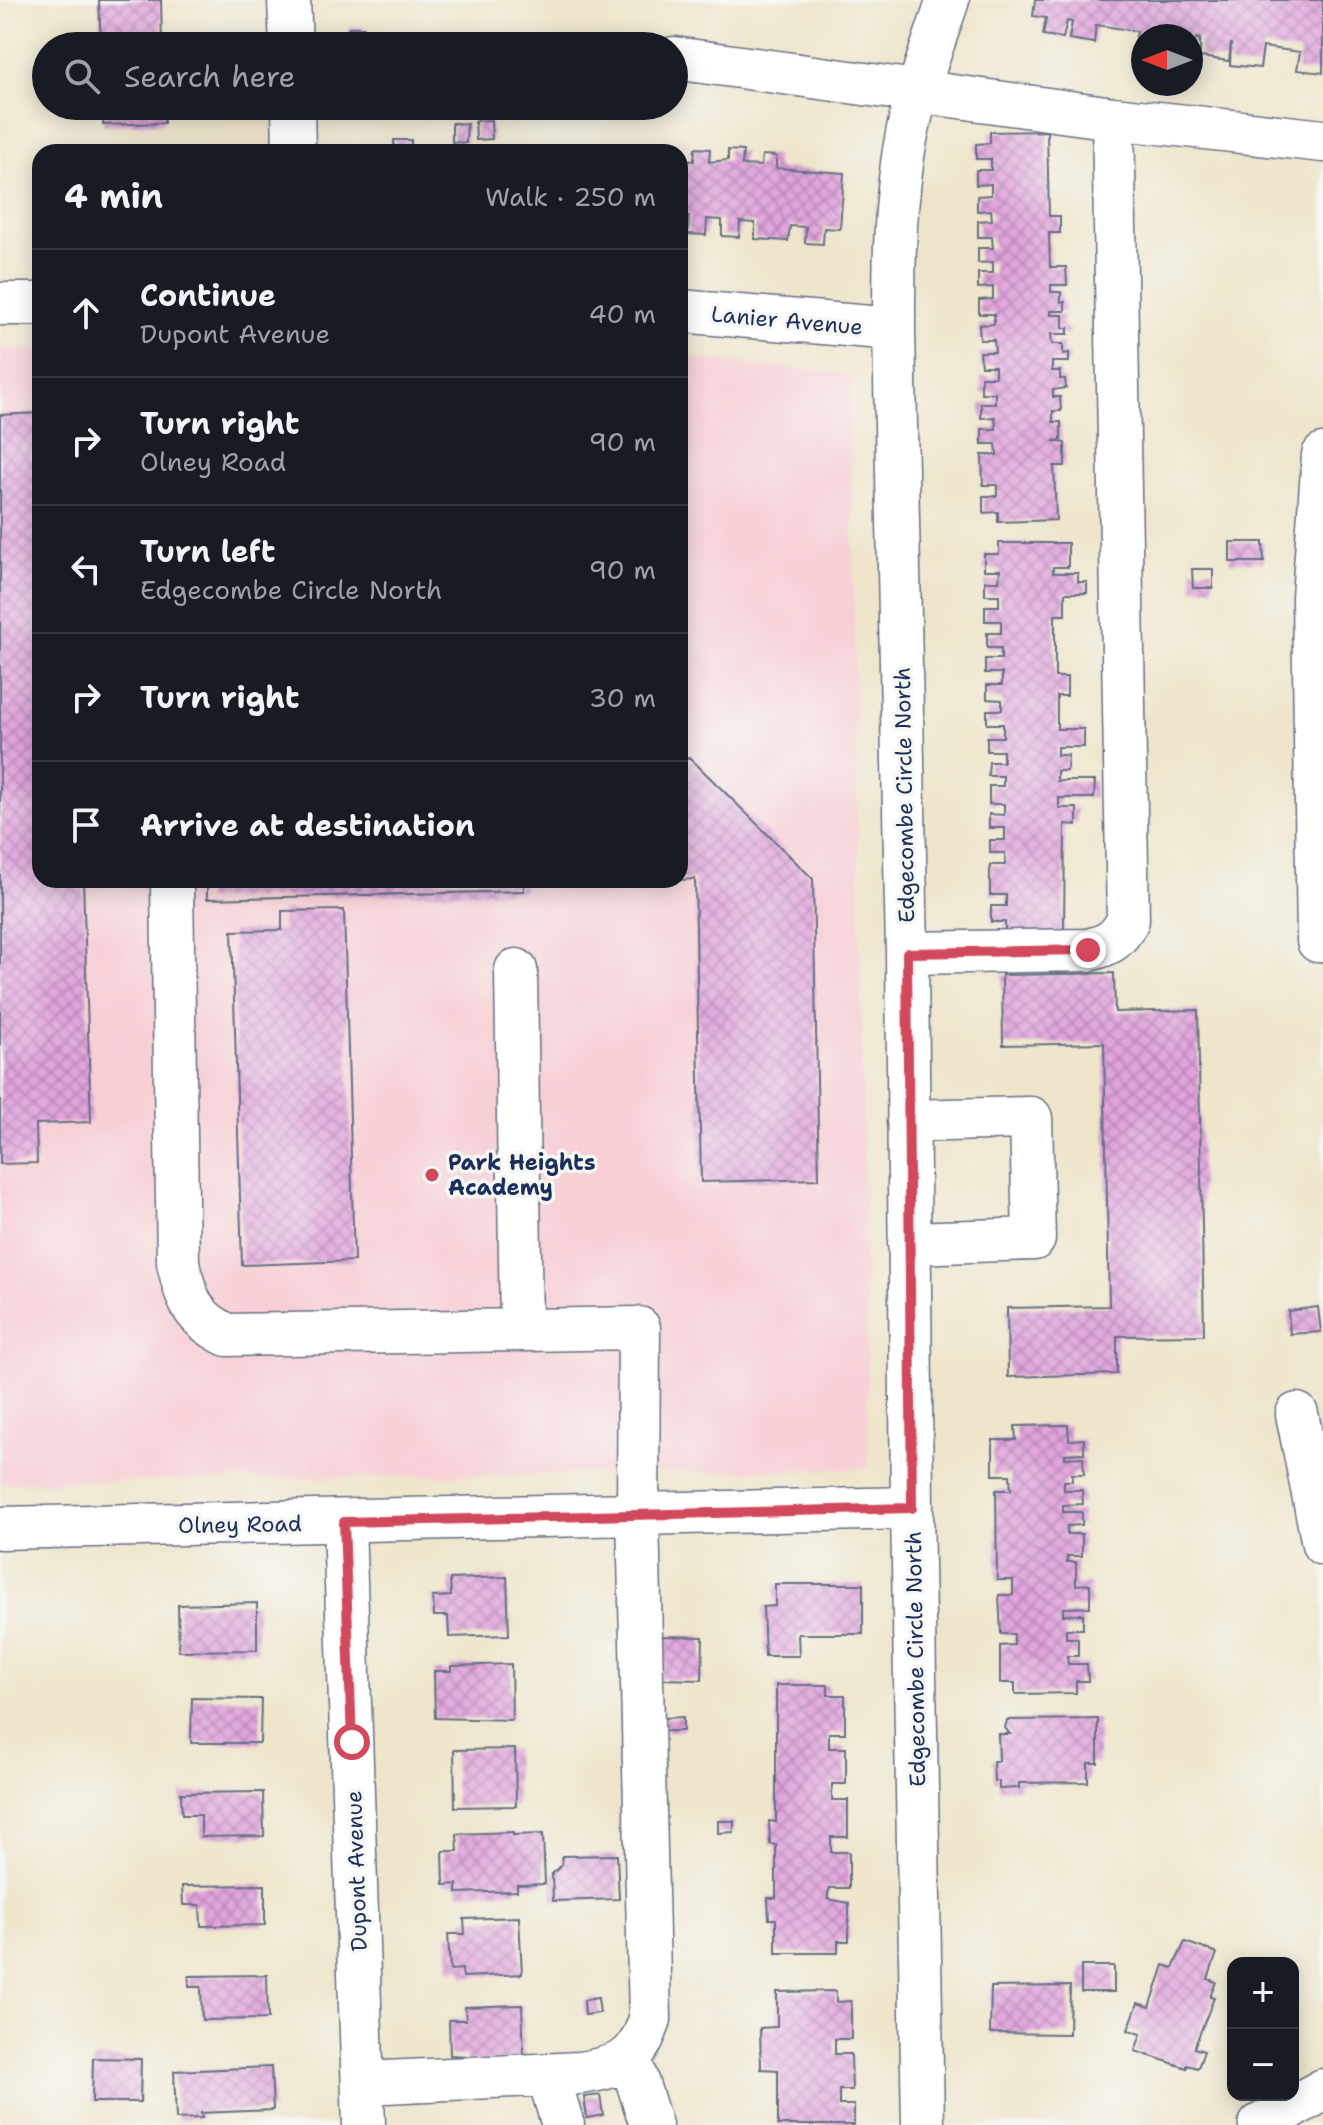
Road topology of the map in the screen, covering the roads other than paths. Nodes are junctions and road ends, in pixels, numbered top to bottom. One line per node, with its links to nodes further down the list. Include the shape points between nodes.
1 (289, 0): 3 (street)
2 (948, 0): 5 (street, Edgecombe Circle North)
3 (290, 32)
4 (688, 60): 5 (street)
5 (918, 91): 6 (street); 13 (street, Edgecombe Circle North, via 902,163)
6 (1113, 118): 8 (street); 17 (street, via 1128,920 1107,946 1088,950)
7 (293, 120): 9 (street)
8 (1323, 141)
9 (294, 144)
10 (0, 304): 11 (street)
11 (32, 304)
12 (688, 312): 13 (street, Lanier Avenue)
13 (894, 329): 17 (street, Edgecombe Circle North)
14 (1323, 455): 16 (street, via 1313,597 1318,941)
15 (172, 888): 21 (street, via 178,1263 187,1301 206,1324 227,1335)
16 (1323, 941)
17 (907, 953): 19 (street, Edgecombe Circle North)
18 (516, 970): 21 (street)
19 (908, 1121): 20 (street, Edgecombe Circle North); 20 (street, via 1031,1118 1034,1239)
20 (909, 1243): 23 (street, Edgecombe Circle North)
21 (521, 1330): 24 (street, via 639,1328)
22 (1297, 1414): 27 (street)
23 (912, 1508): 24 (street, Olney Road); 29 (street, Edgecombe Circle North)
24 (638, 1515): 25 (street, Olney Road); 28 (street, via 650,2019 642,2044)
25 (344, 1522): 26 (street, Olney Road); 31 (street, Dupont Avenue)
26 (0, 1528)
27 (1323, 1544)
28 (630, 2059): 30 (street, via 606,2068); 35 (street)
29 (924, 2067): 36 (street, Edgecombe Circle North); 37 (street)
30 (548, 2075): 31 (street); 34 (street)
31 (363, 2083): 33 (street, Dupont Avenue)
32 (1323, 2090): 38 (street)
33 (364, 2125)
34 (563, 2125)
35 (651, 2125)
36 (923, 2125)
37 (952, 2125)
38 (1260, 2125)

